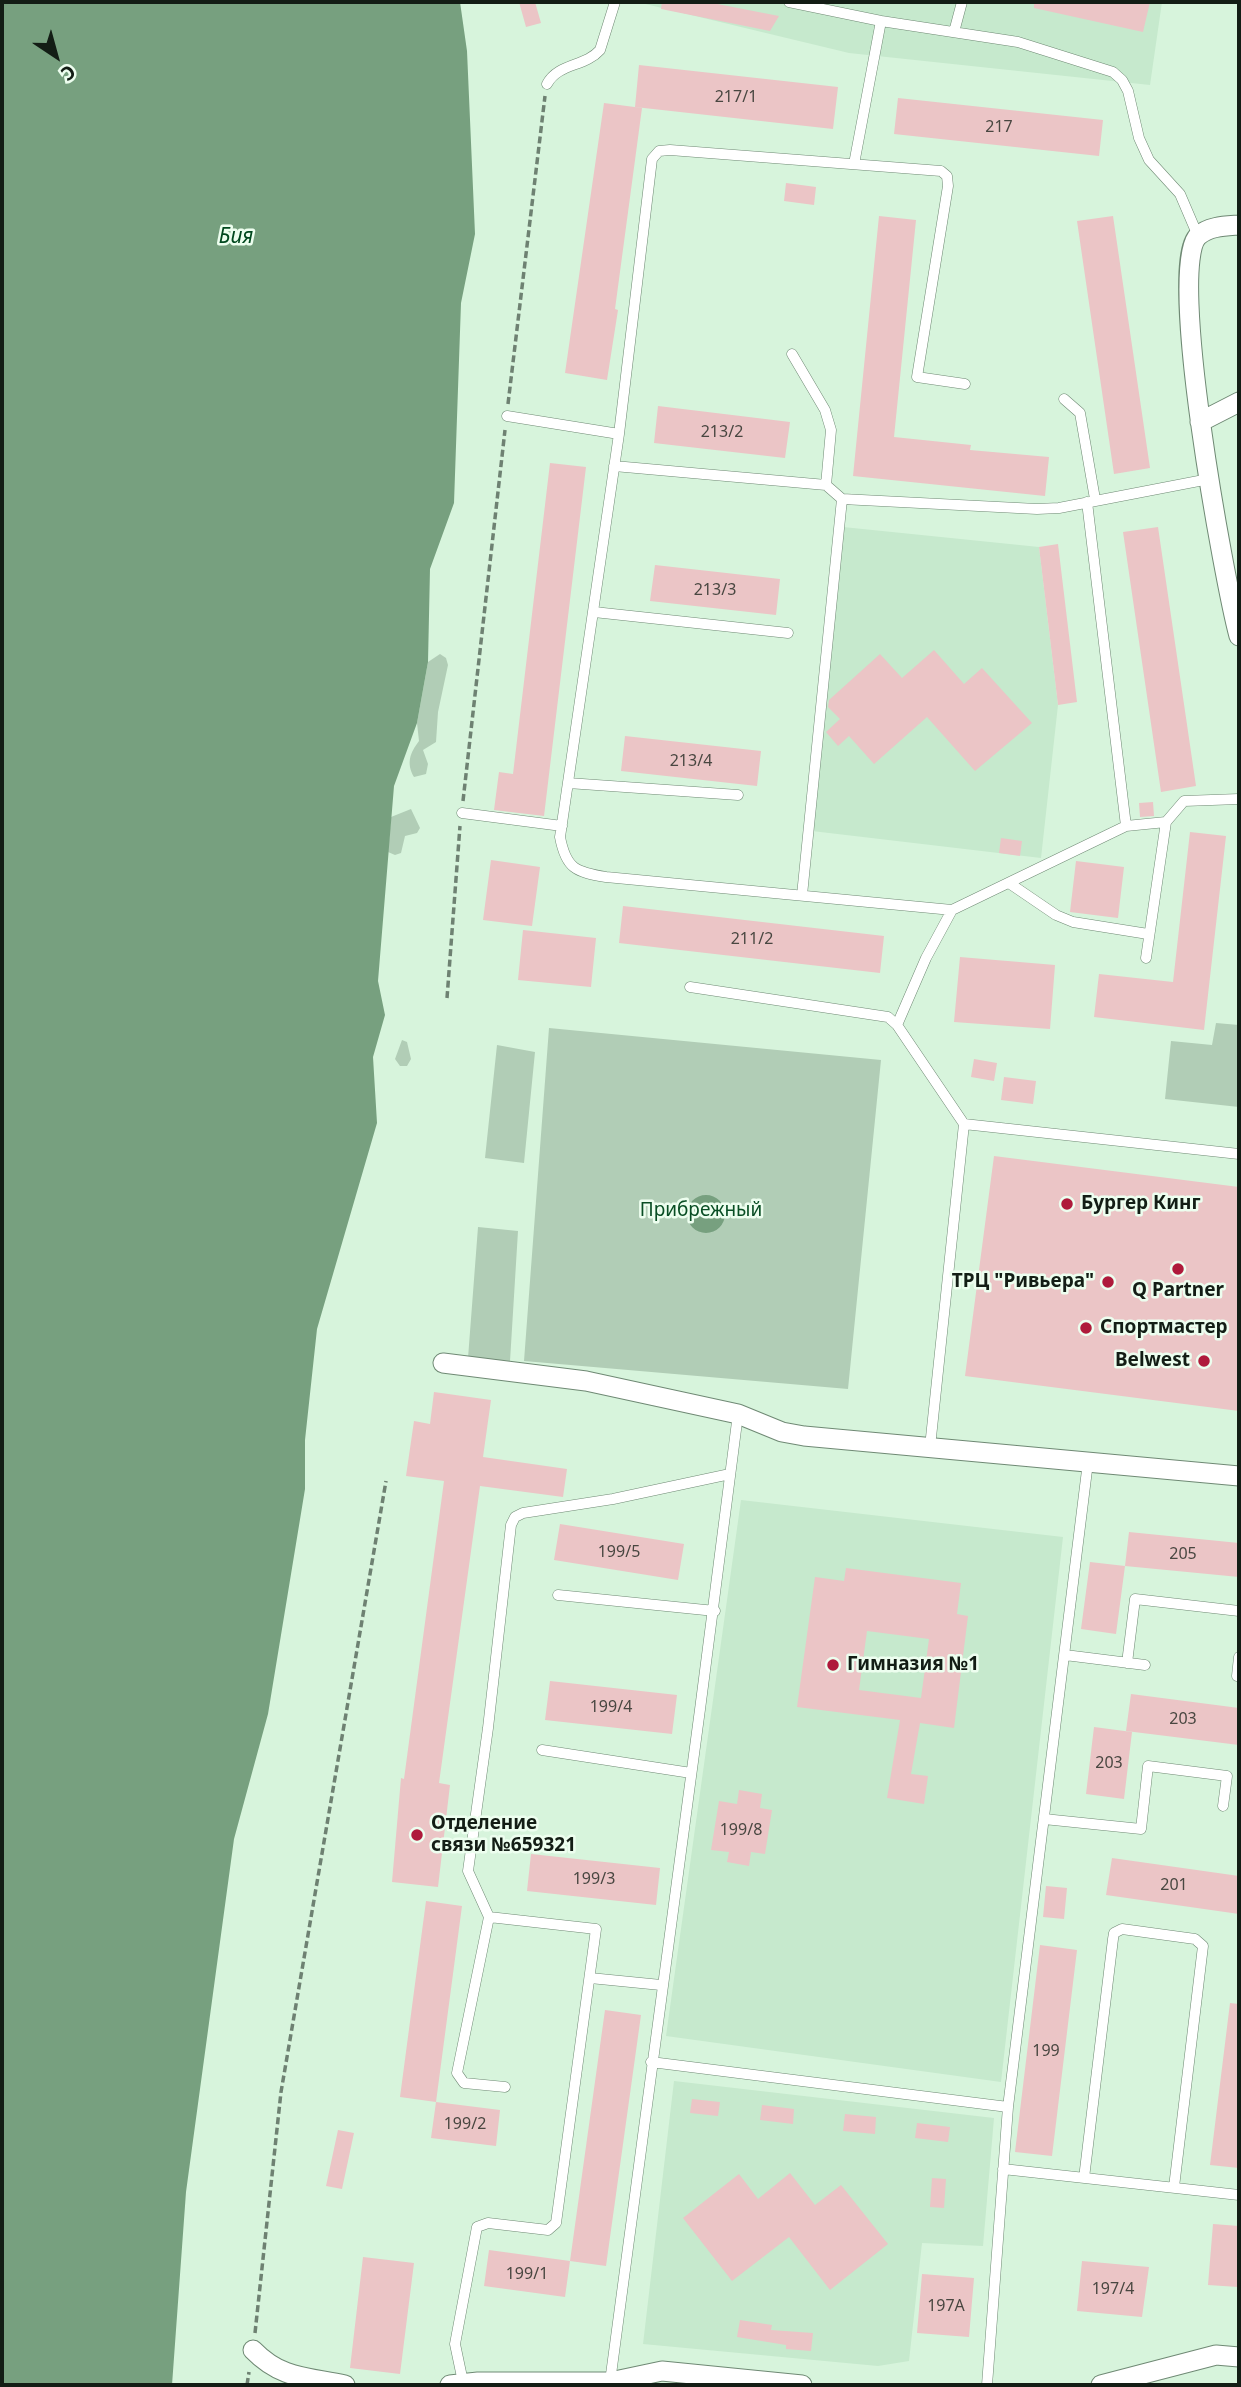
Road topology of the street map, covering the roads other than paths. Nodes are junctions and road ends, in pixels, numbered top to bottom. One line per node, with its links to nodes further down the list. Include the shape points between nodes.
1 (615, 2): 7 (lane, via 600,50 557,72)
2 (789, 2): 4 (lane)
3 (962, 2): 6 (lane)
4 (808, 4): 5 (lane)
5 (881, 21): 6 (lane); 8 (lane)
6 (954, 32): 10 (lane, via 1018,42 1113,72 1128,91 1149,160 1180,194)
7 (547, 84)
8 (855, 164): 12 (lane, via 941,171 947,176 916,377); 17 (lane, via 670,149 659,151 652,159)
9 (1239, 225): 10 (street, via 1216,227)
10 (1198, 236): 16 (street, via 1189,252 1189,297)
11 (792, 354): 20 (lane, via 821,402 831,430)
12 (965, 384)
13 (1064, 399): 22 (lane, via 1080,413)
14 (1239, 402): 16 (street)
15 (507, 416): 17 (lane)
16 (1200, 422): 19 (street)
17 (619, 434): 18 (lane)
18 (614, 466): 20 (lane); 23 (lane)
19 (1209, 479): 22 (lane); 25 (street)
20 (826, 485): 21 (lane)
21 (842, 499): 22 (lane, via 1037,509); 34 (lane)
22 (1091, 500): 32 (lane)
23 (594, 612): 24 (lane); 26 (lane)
24 (788, 633)
25 (1239, 636)
26 (568, 783): 27 (lane); 31 (lane)
27 (738, 795)
28 (1239, 799): 30 (lane, via 1184,801)
29 (462, 813): 31 (lane)
30 (1167, 822): 32 (lane); 36 (lane)
31 (562, 826): 34 (lane, via 563,852 579,873)
32 (1126, 826): 33 (lane)
33 (1009, 883): 35 (lane); 36 (lane, via 1073,922)
34 (802, 895): 35 (lane)
35 (952, 910): 39 (lane)
36 (1148, 933): 37 (lane)
37 (1146, 958)
38 (690, 987): 39 (lane, via 888,1017)
39 (897, 1025): 40 (lane)
40 (964, 1124): 41 (lane); 44 (lane)
41 (1239, 1154)
42 (443, 1363): 43 (street, via 586,1381)
43 (738, 1415): 44 (street, via 804,1436); 46 (lane)
44 (930, 1447): 45 (street)
45 (1088, 1462): 47 (street); 51 (lane)
46 (730, 1474): 49 (lane); 60 (lane, via 515,1517 468,1871)
47 (1239, 1476)
48 (558, 1595): 49 (lane)
49 (715, 1611): 57 (lane)
50 (1239, 1611): 53 (lane, via 1135,1599)
51 (1065, 1655): 53 (lane); 59 (lane)
52 (1239, 1657): 55 (lane)
53 (1127, 1663): 54 (lane)
54 (1145, 1665)
55 (1237, 1676)
56 (541, 1750): 57 (lane)
57 (691, 1773): 62 (lane)
58 (1223, 1806): 59 (lane, via 1227,1776 1148,1766 1141,1829)
59 (1044, 1819): 65 (lane)
60 (489, 1917): 61 (lane, via 596,1929); 64 (lane, via 457,2073 464,2083)
61 (590, 1978): 62 (lane); 73 (lane, via 556,2223 548,2230 488,2223 477,2227 455,2344)
62 (661, 1985): 63 (lane)
63 (651, 2062): 65 (lane); 72 (lane)
64 (505, 2087)
65 (1008, 2107): 66 (lane)
66 (1003, 2169): 67 (lane); 76 (lane)
67 (1084, 2178): 68 (lane); 68 (lane, via 1113,1939 1116,1930 1122,1929 1195,1939 1203,1946)
68 (1174, 2187): 69 (lane)
69 (1239, 2195)
70 (253, 2350): 74 (street, via 280,2372)
71 (1239, 2357): 77 (street, via 1216,2355)
72 (620, 2383): 73 (street); 75 (street, via 662,2371)
73 (457, 2384)
74 (345, 2385)
75 (802, 2385)
76 (987, 2385)
77 (1101, 2385)

